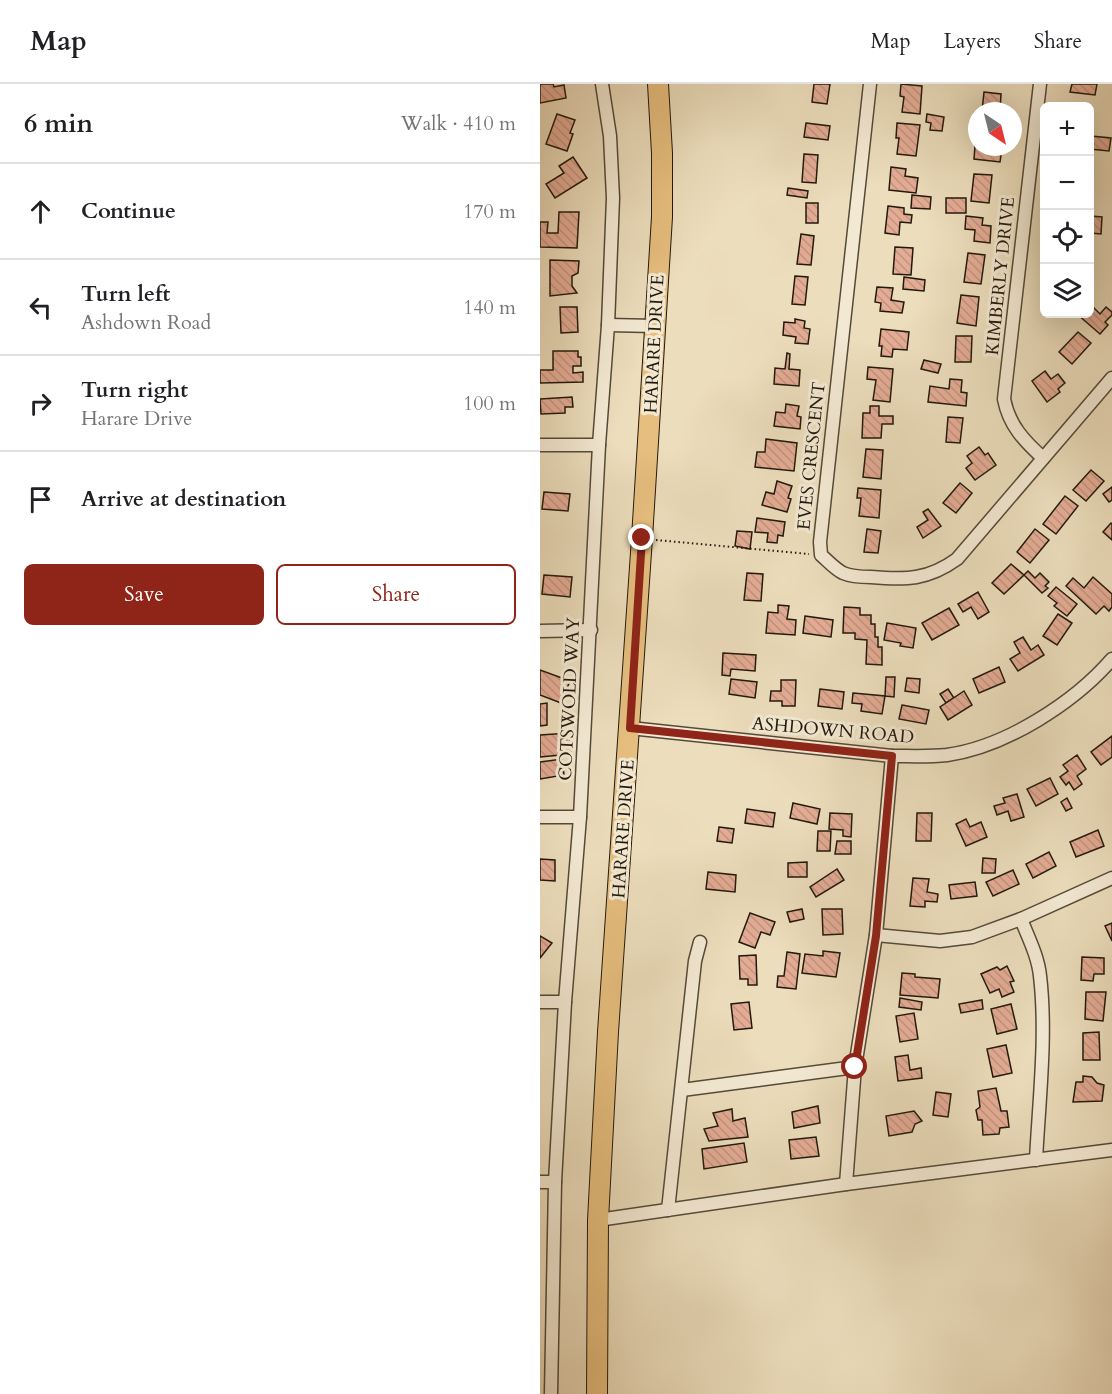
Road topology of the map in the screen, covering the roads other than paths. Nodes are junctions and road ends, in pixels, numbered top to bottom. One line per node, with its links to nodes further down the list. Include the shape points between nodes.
1 (602, 84): 5 (street, COTSWOLD WAY, via 613,198)
2 (658, 84): 6 (main road, HARARE DRIVE, via 662,217)
3 (870, 84): 10 (street, EVES CRESCENT, via 819,542 821,555 851,576 903,580 932,574 957,559)
4 (1040, 84): 10 (street, KIMBERLY DRIVE, via 1004,399 1012,424)
5 (608, 325): 6 (street); 9 (street, COTSWOLD WAY)
6 (656, 326): 14 (main road, HARARE DRIVE)
7 (1112, 378): 10 (street, EVES CRESCENT)
8 (540, 445): 9 (street)
9 (599, 445): 11 (street, COTSWOLD WAY)
10 (1043, 458)
11 (591, 630): 12 (street); 17 (street, COTSWOLD WAY)
12 (540, 631)
13 (1112, 659): 15 (street, ASHDOWN ROAD, via 1065,702 1018,732 950,754)
14 (630, 728): 15 (street, ASHDOWN ROAD); 32 (main road, HARARE DRIVE)
15 (892, 756): 20 (street)
16 (540, 817): 17 (street)
17 (580, 817): 23 (street, COTSWOLD WAY)
18 (1112, 878): 19 (street)
19 (1021, 919): 20 (street, via 956,940); 27 (street, via 1040,975)
20 (876, 936): 24 (street)
21 (700, 942): 25 (street)
22 (540, 1002): 23 (street)
23 (565, 1002): 29 (street, COTSWOLD WAY)
24 (855, 1067): 25 (street); 30 (street)
25 (682, 1090): 31 (street)
26 (1112, 1150): 27 (street)
27 (1036, 1160): 30 (street)
28 (540, 1182): 29 (street)
29 (555, 1182): 33 (street, COTSWOLD WAY)
30 (846, 1184): 31 (street)
31 (668, 1210): 32 (street)
32 (598, 1220): 35 (main road, HARARE DRIVE)
33 (545, 1363): 34 (street, COTSWOLD WAY)
34 (551, 1394)
35 (597, 1394)

